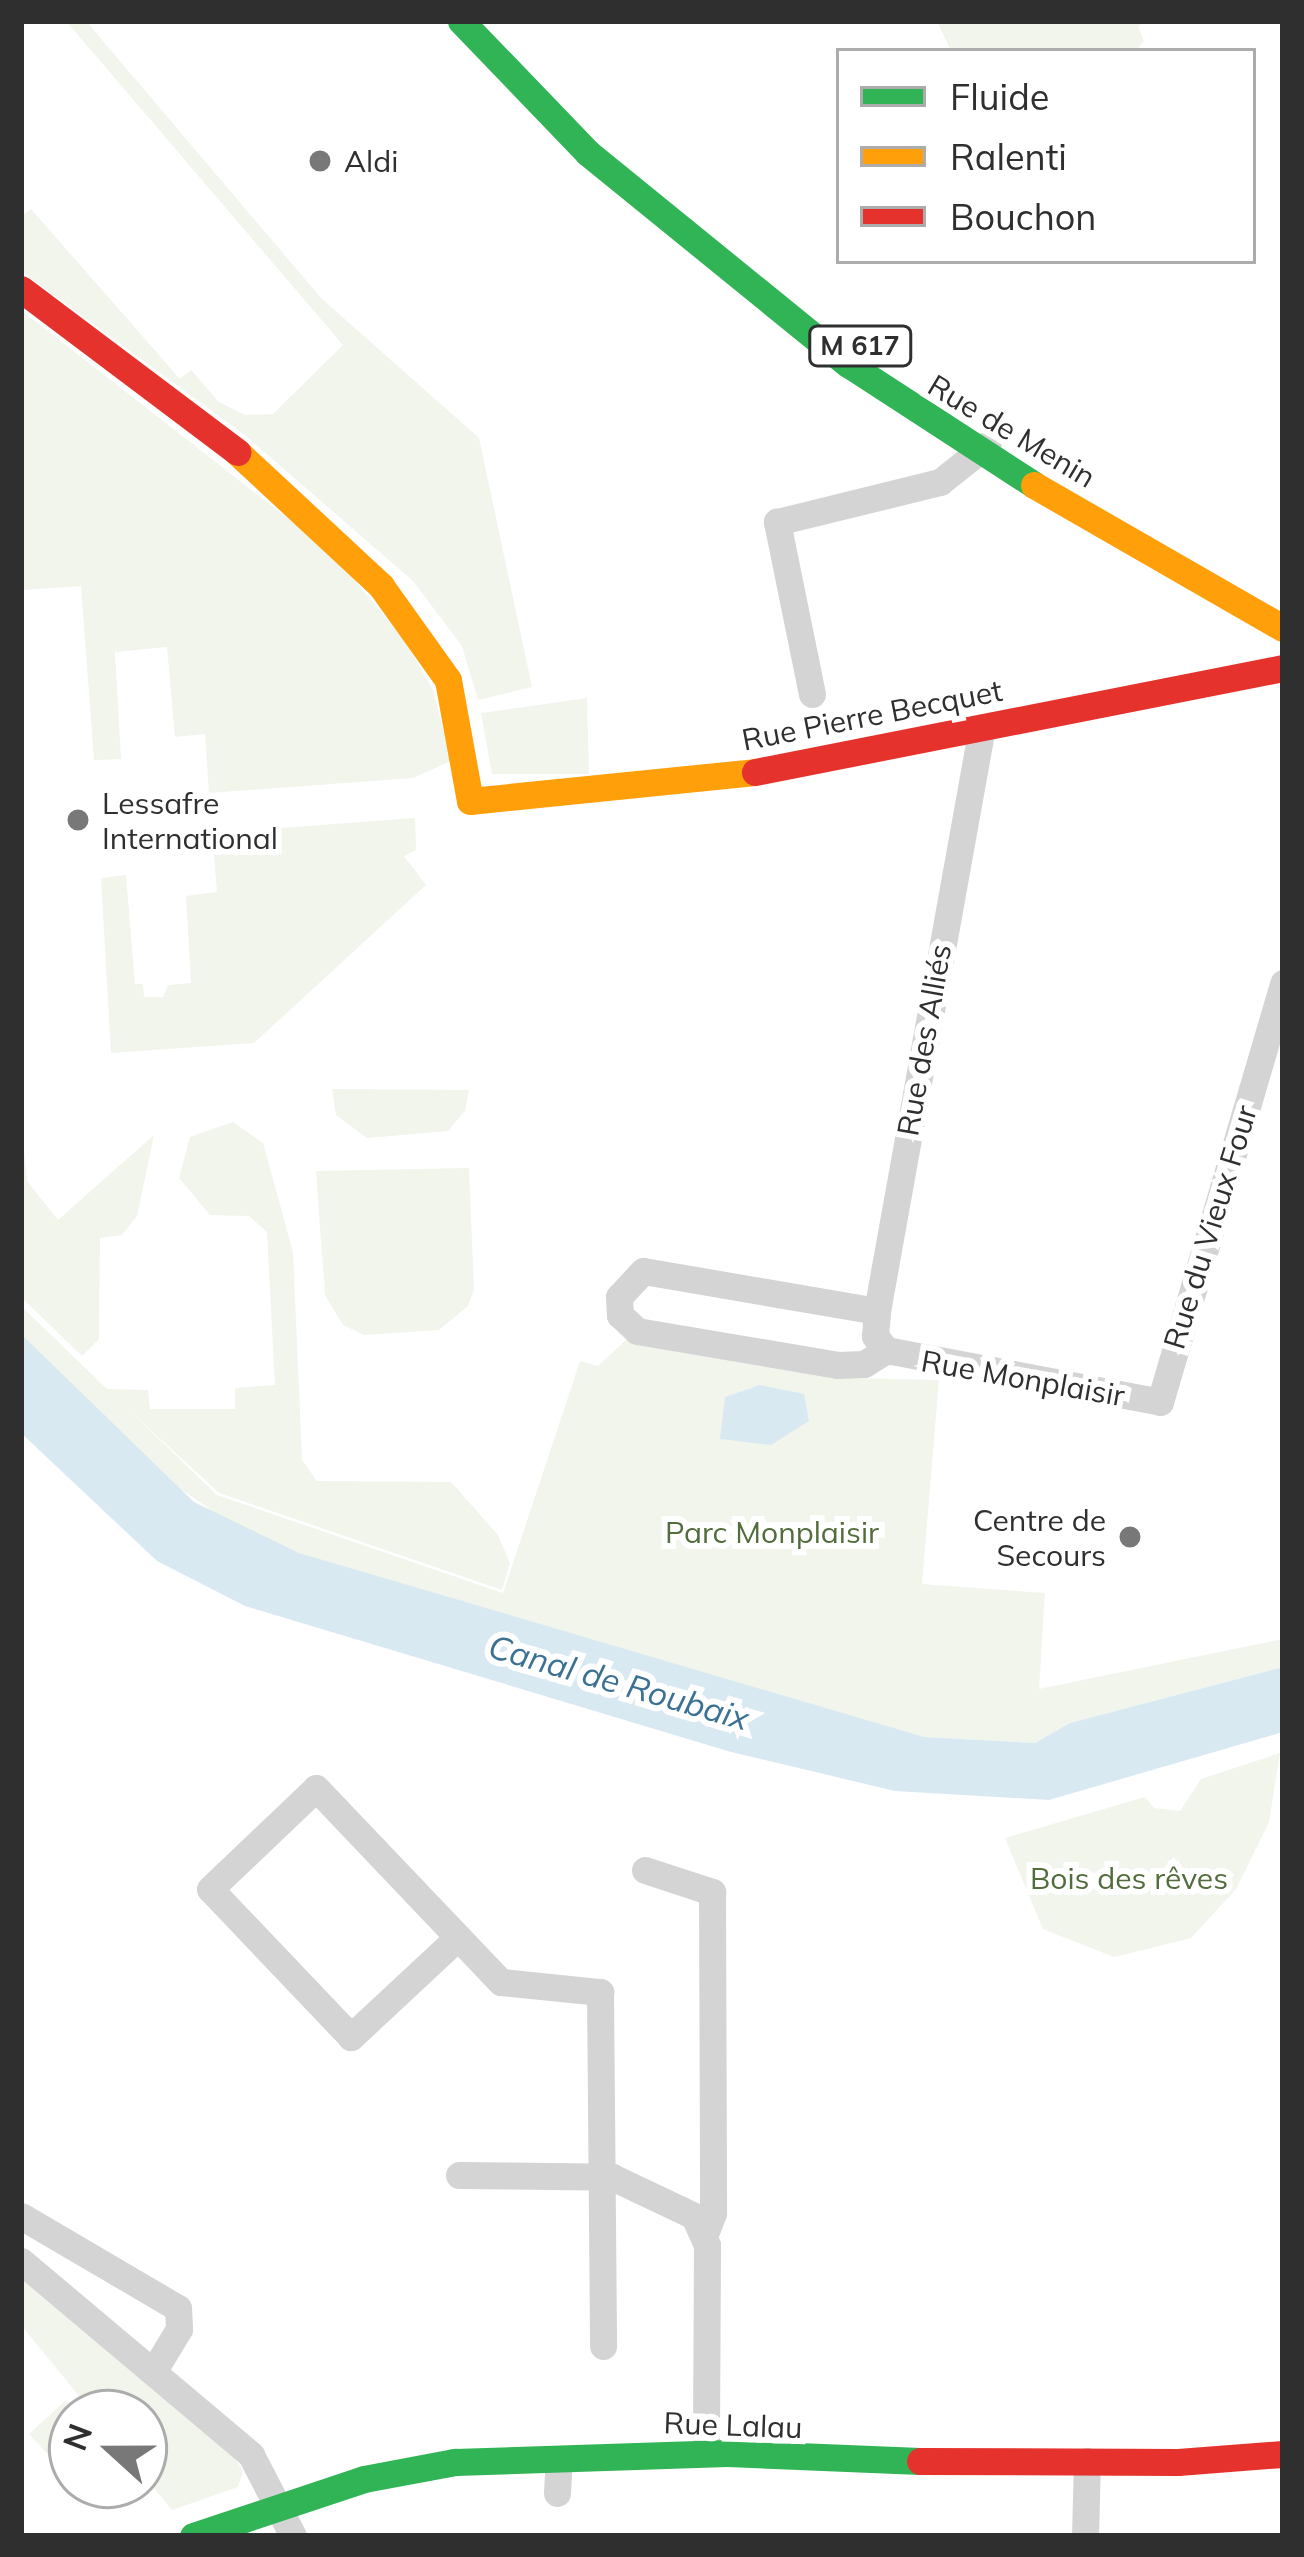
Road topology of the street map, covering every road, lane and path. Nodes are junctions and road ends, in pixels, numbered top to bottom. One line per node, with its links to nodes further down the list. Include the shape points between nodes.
1 (461, 21): 4 (main road, Rue de Menin / M 617, via 558,126 719,264)
2 (487, 21): 4 (main road, Rue de Menin / M 617, via 623,158)
3 (21, 290): 9 (main road, Rue Pierre Becquet, via 257,467 381,586 448,680 470,801 694,782)
4 (987, 445): 5 (main road, Rue de Menin / M 617); 6 (main road, Rue de Menin / M 617); 8 (street, via 940,482 777,522)
5 (1283, 605)
6 (1283, 628)
7 (1283, 668): 9 (main road, Rue Pierre Becquet)
8 (812, 694)
9 (982, 727): 11 (street, Rue des Alliés)
10 (1283, 983): 13 (street, Rue du Vieux Four)
11 (877, 1311): 12 (street, Rue des Alliés, via 875,1336); 12 (street, via 643,1271 619,1297 620,1315 637,1331 837,1365 864,1364)
12 (886, 1350): 13 (street, Rue Monplaisir)
13 (1160, 1402)
14 (645, 1870): 19 (street, via 712,1892 712,2213)
15 (456, 1939): 15 (street, via 351,2037 210,1889 316,1788); 17 (street, via 509,1985 587,1985 599,1992)
16 (460, 2175): 17 (street)
17 (604, 2176): 19 (street, via 685,2210); 21 (street)
18 (21, 2216): 22 (street, via 178,2308 179,2330)
19 (705, 2234): 23 (street)
20 (21, 2261): 22 (street)
21 (603, 2346)
22 (153, 2372): 28 (street, via 251,2456)
23 (706, 2453): 25 (main road, Rue Lalau); 26 (main road, Rue Lalau)
24 (1283, 2454): 26 (main road, Rue Lalau)
25 (559, 2460): 27 (street); 28 (main road, Rue Lalau, via 422,2465)
26 (1087, 2461): 31 (street)
27 (557, 2493)
28 (283, 2506): 29 (main road, Rue Lalau); 30 (street)
29 (193, 2536)
30 (293, 2536)
31 (1085, 2536)

